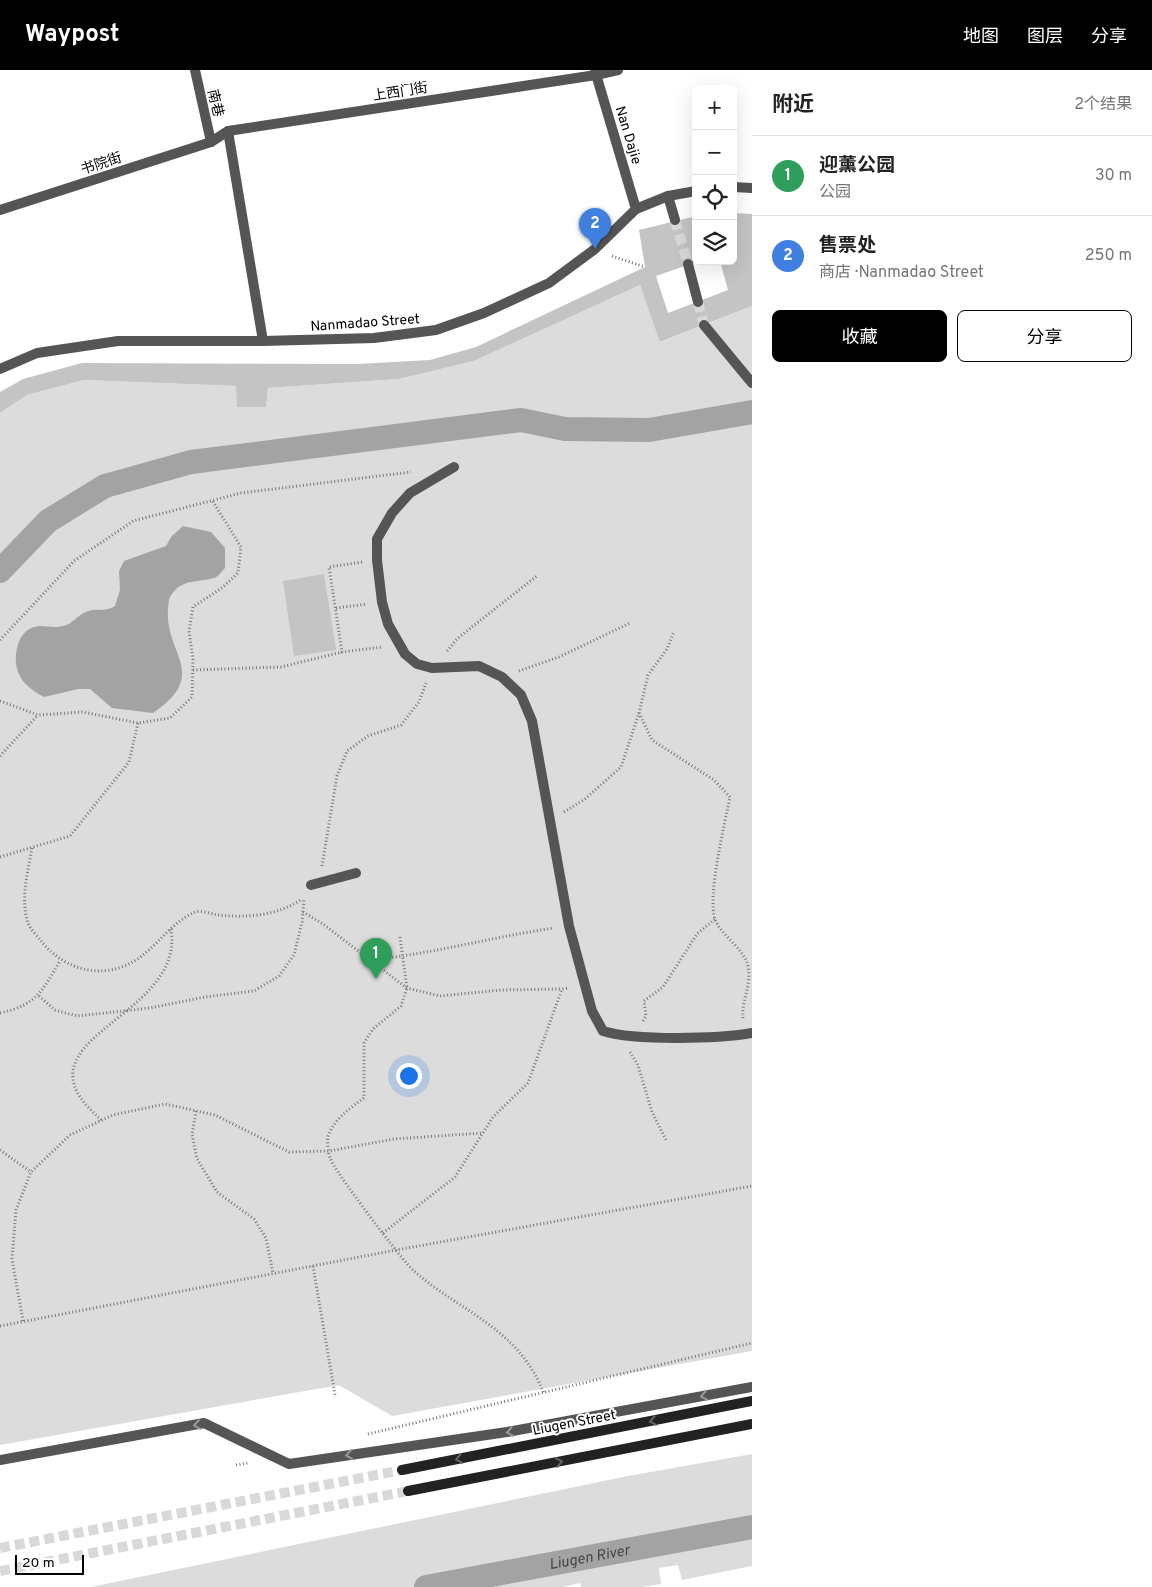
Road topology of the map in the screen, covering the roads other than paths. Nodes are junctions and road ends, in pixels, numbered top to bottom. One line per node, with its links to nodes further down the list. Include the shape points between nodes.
1 (195, 70): 5 (street, 南巷)
2 (618, 70): 3 (street, 上西门街)
3 (596, 73): 4 (street, 上西门街); 10 (street, Nan Dajie)
4 (228, 130): 5 (street, 上西门街); 16 (street)
5 (211, 142): 11 (street, 书院街)
6 (737, 187): 7 (street)
7 (752, 188)
8 (692, 192): 9 (street, Nanmadao Street)
9 (668, 196): 10 (street, Nanmadao Street); 12 (street)
10 (636, 209): 16 (street, Nanmadao Street, via 595,249 549,283 484,313 436,330 374,338)
11 (0, 210)
12 (675, 220)
13 (688, 264): 14 (street)
14 (698, 302)
15 (704, 325): 18 (street)
16 (263, 341): 17 (street, Nanmadao Street, via 118,341 37,353)
17 (0, 369)
18 (752, 383)
19 (454, 467): 22 (street, via 410,493 392,513 377,539 382,602 388,624 405,654 416,664 432,668 479,666 502,677 521,695 532,721 569,926 592,1011 603,1031 620,1036 702,1037)
20 (356, 873): 21 (street)
21 (311, 885)
22 (749, 1033)
23 (752, 1387): 26 (street, one-way to 26, via 507,1432 290,1464 204,1423)
24 (752, 1401): 27 (main road, Liugen Street, one-way to 27)
25 (752, 1424): 28 (main road, one-way to 25)
26 (0, 1460)
27 (402, 1470)
28 (408, 1491)

